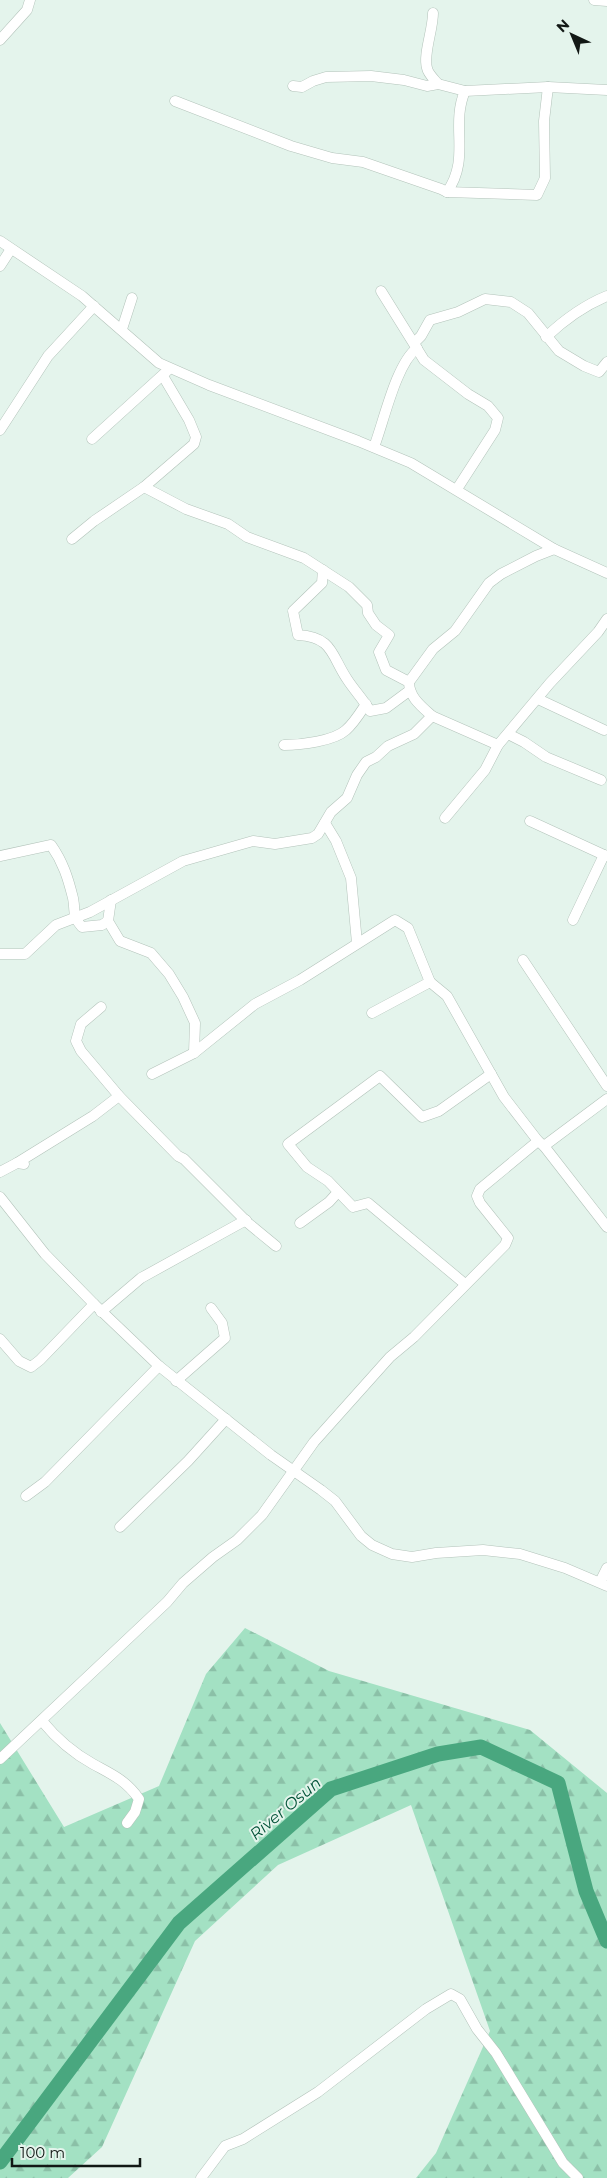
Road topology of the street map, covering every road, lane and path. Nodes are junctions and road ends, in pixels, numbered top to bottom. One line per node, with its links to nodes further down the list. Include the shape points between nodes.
1 (30, 0): 5 (street, via 27,10)
2 (594, 0): 3 (street)
3 (607, 1)
4 (432, 13): 6 (street)
5 (0, 40)
6 (427, 69): 7 (street); 9 (street)
7 (438, 84): 9 (street); 12 (street)
8 (293, 86): 9 (street, via 326,77 371,76)
9 (427, 86)
10 (548, 87): 11 (street); 12 (street); 14 (street, via 544,121 545,178 540,193 523,196)
11 (607, 90)
12 (465, 91): 14 (street, via 460,103 459,167)
13 (175, 101): 14 (street, via 291,146 332,158 363,162)
14 (446, 192)
15 (0, 241): 16 (street)
16 (11, 249): 17 (street); 21 (street)
17 (0, 266)
18 (381, 292): 24 (street)
19 (607, 296): 23 (street, via 589,304)
20 (132, 298): 22 (street)
21 (94, 306): 22 (street); 27 (street, via 48,356)
22 (122, 330): 26 (street)
23 (546, 336): 24 (street, via 528,314 511,302 486,299 430,320); 25 (street, via 559,351 598,372)
24 (415, 345): 29 (street, via 399,375); 31 (street, via 424,360 488,406 498,418 495,430)
25 (607, 362)
26 (166, 372): 28 (street); 29 (street, via 210,385); 30 (street, via 196,437 194,444)
27 (0, 430)
28 (92, 439)
29 (374, 447): 31 (street, via 411,463)
30 (144, 487): 32 (street); 34 (street, via 186,509 228,524 248,537 304,558)
31 (456, 489): 33 (street)
32 (72, 539)
33 (554, 549): 35 (street); 37 (street, via 489,583 455,631 433,649)
34 (323, 570): 37 (street, via 349,587 367,605 376,625 389,635 379,652 386,670); 39 (street, via 322,583 293,611 298,635 311,636 332,648 347,680)
35 (607, 573)
36 (607, 619): 38 (street)
37 (409, 686): 39 (street, via 386,708 370,711); 40 (street, via 417,702)
38 (538, 699): 41 (street); 42 (street)
39 (366, 704): 43 (street, via 347,730 336,737)
40 (432, 716): 44 (street); 48 (street, via 414,734 388,746 366,762 347,798)
41 (604, 730)
42 (508, 734): 44 (street); 45 (street, via 546,757)
43 (284, 745)
44 (498, 745): 46 (street, via 485,770)
45 (601, 780)
46 (445, 818)
47 (530, 821): 50 (street)
48 (325, 823): 51 (street, via 318,834 304,841 275,844 253,840 183,861); 55 (street, via 351,878)
49 (0, 856): 52 (street, via 51,845 68,878)
50 (605, 856): 53 (street)
51 (111, 900): 52 (street); 54 (street)
52 (74, 918): 54 (street, via 82,927 102,925); 56 (street, via 56,925 26,954)
53 (573, 920)
54 (108, 921): 61 (street, via 120,941 151,952 169,974 195,1023)
55 (357, 943): 58 (street, via 395,920 408,928); 61 (street, via 255,1004)
56 (0, 954)
57 (523, 960): 64 (street)
58 (430, 982): 60 (street); 63 (street, via 447,996)
59 (101, 1007): 65 (street, via 81,1024 76,1041)
60 (372, 1013)
61 (194, 1053): 62 (street)
62 (152, 1074)
63 (491, 1074): 67 (street, via 504,1097); 69 (street, via 439,1111 422,1117 380,1076 288,1144 307,1167)
64 (607, 1086)
65 (119, 1096): 68 (street, via 22,1163); 71 (street)
66 (607, 1099): 67 (street)
67 (541, 1144): 73 (street); 75 (street, via 480,1189 477,1196 480,1203 508,1238 505,1245)
68 (0, 1172)
69 (338, 1192): 72 (street, via 330,1202); 75 (street, via 353,1206 368,1203)
70 (0, 1197): 76 (street, via 45,1254)
71 (246, 1220): 74 (street); 76 (street, via 141,1278)
72 (300, 1223)
73 (607, 1227)
74 (276, 1246)
75 (465, 1284): 82 (street, via 390,1357)
76 (97, 1308): 78 (street, via 31,1367 19,1361); 79 (street)
77 (211, 1308): 80 (street, via 222,1323 225,1338)
78 (0, 1339)
79 (159, 1366): 80 (street); 83 (street, via 44,1482)
80 (176, 1381): 81 (street)
81 (226, 1420): 82 (street); 84 (street)
82 (293, 1469): 86 (street, via 335,1501 361,1536 392,1554 412,1557 484,1550 520,1554); 87 (street, via 262,1515 237,1540 183,1583)
83 (26, 1496)
84 (120, 1527)
85 (607, 1568): 86 (street)
86 (604, 1584)
87 (42, 1721): 88 (street); 89 (street, via 53,1735 74,1751 131,1787 139,1799)
88 (0, 1759)
89 (127, 1824)
90 (201, 2178): 91 (street, via 224,2146 243,2139 318,2092 426,2009 451,1994 460,1999 563,2162)
91 (578, 2178)

